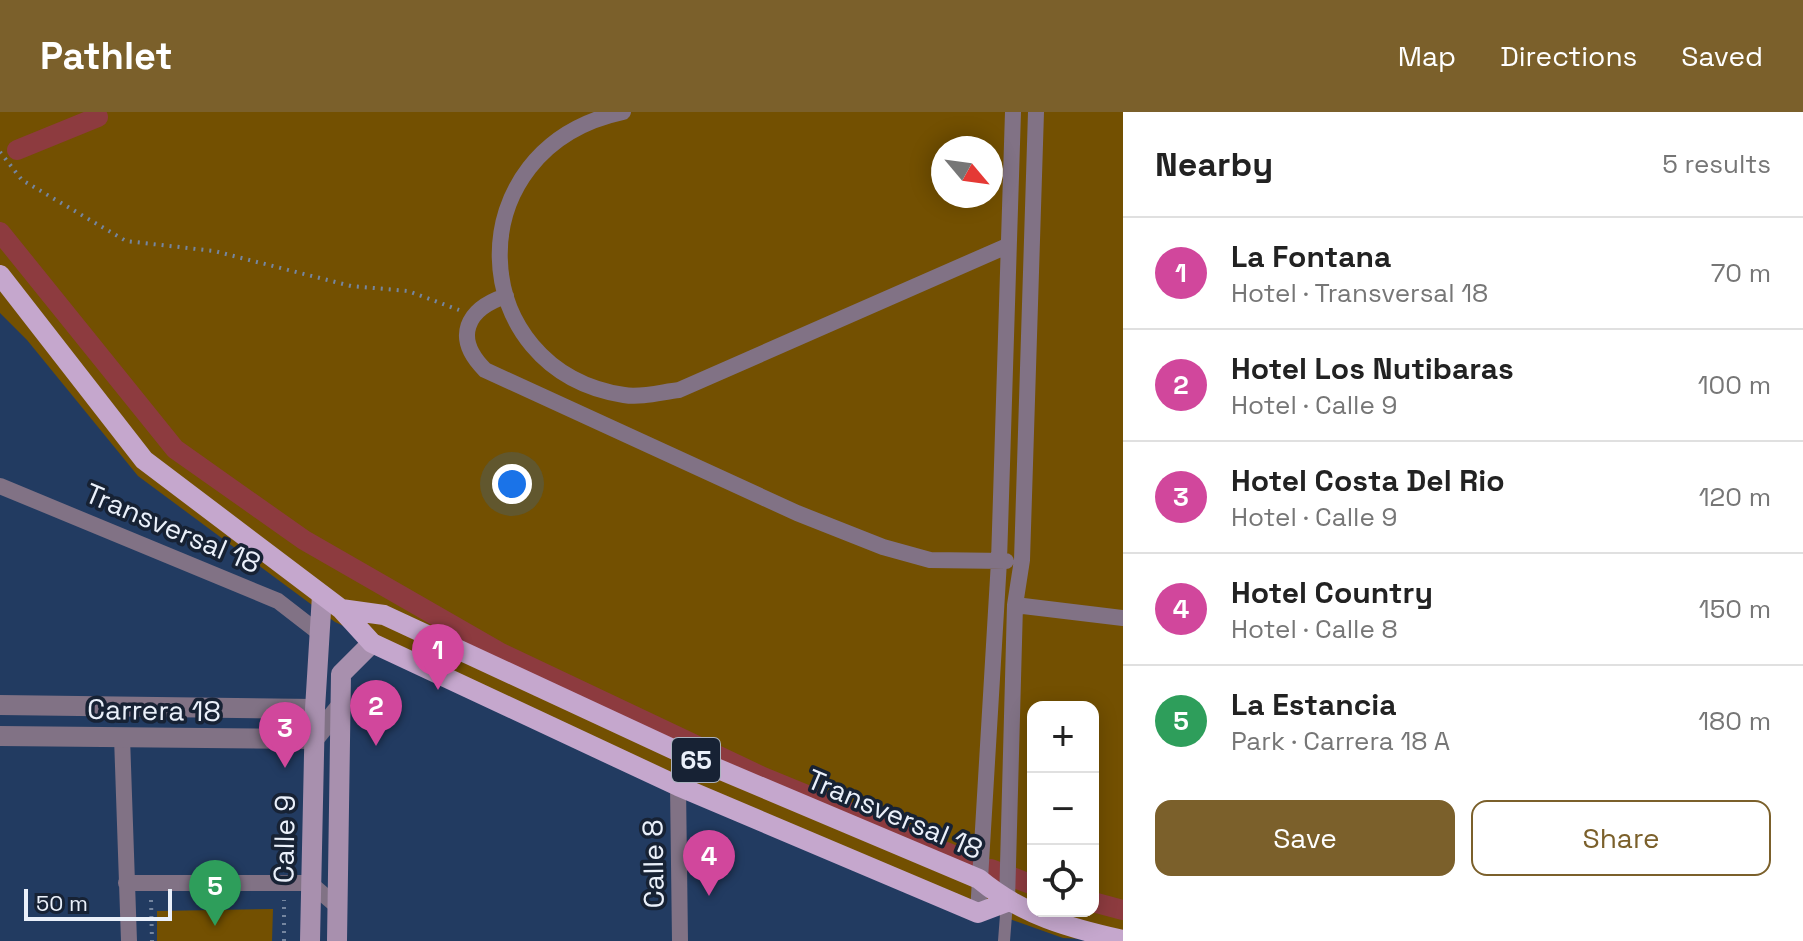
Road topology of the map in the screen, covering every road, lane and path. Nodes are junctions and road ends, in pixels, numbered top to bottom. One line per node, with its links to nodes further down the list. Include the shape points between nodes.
1 (623, 112): 7 (street, via 601,117 547,146 520,177 501,222 499,255)
2 (1013, 112): 5 (street)
3 (1033, 114): 10 (street)
4 (0, 152): 8 (path, via 22,180 126,241 214,251 351,286 408,291)
5 (1007, 246): 7 (street, via 679,390 627,396 579,383 533,348); 11 (street)
6 (0, 275): 12 (main road, 65, via 144,460)
7 (506, 296): 8 (street, via 483,303)
8 (471, 317): 11 (street, via 466,339 472,357 485,370 883,547 930,560)
9 (0, 486): 16 (street, Transversal 18, via 278,601)
10 (1022, 560): 11 (street); 13 (street)
11 (999, 561): 26 (street)
12 (322, 595): 14 (main road, 65); 16 (main road, Calle 9)
13 (1015, 605): 15 (street); 31 (street)
14 (341, 609): 17 (main road, Transversal 18 / 65); 24 (main road, Transversal 18 / 65, via 384,615)
15 (1123, 618)
16 (318, 632): 20 (main road, Calle 9)
17 (372, 643): 19 (main road, Calle 9, via 341,674); 25 (main road, Transversal 18 / 65)
18 (0, 705): 20 (street, Carrera 18)
19 (340, 707): 23 (street); 32 (main road, Calle 9)
20 (315, 709): 23 (main road, Calle 9)
21 (0, 736): 22 (street, Carrera 18)
22 (122, 737): 23 (street, Carrera 18); 27 (street)
23 (314, 739): 28 (main road, Calle 9)
24 (690, 757): 25 (street); 26 (main road, Transversal 18 / 65)
25 (678, 786): 33 (main road, Transversal 18 / 65); 40 (street, Calle 8)
26 (979, 879): 31 (main road, Transversal 18 / 65); 33 (street)
27 (126, 883): 28 (street); 35 (street)
28 (310, 883): 32 (street); 38 (main road, Calle 9)
29 (269, 898): 37 (path, via 284,898)
30 (165, 900): 36 (path, via 150,900)
31 (1007, 902): 33 (main road); 34 (main road, 65, via 1063,927); 41 (street)
32 (338, 907): 39 (main road, Calle 9)
33 (978, 913)
34 (1123, 940)
35 (129, 941)
36 (152, 941)
37 (284, 941)
38 (310, 941)
39 (337, 941)
40 (680, 941)
41 (1004, 941)

